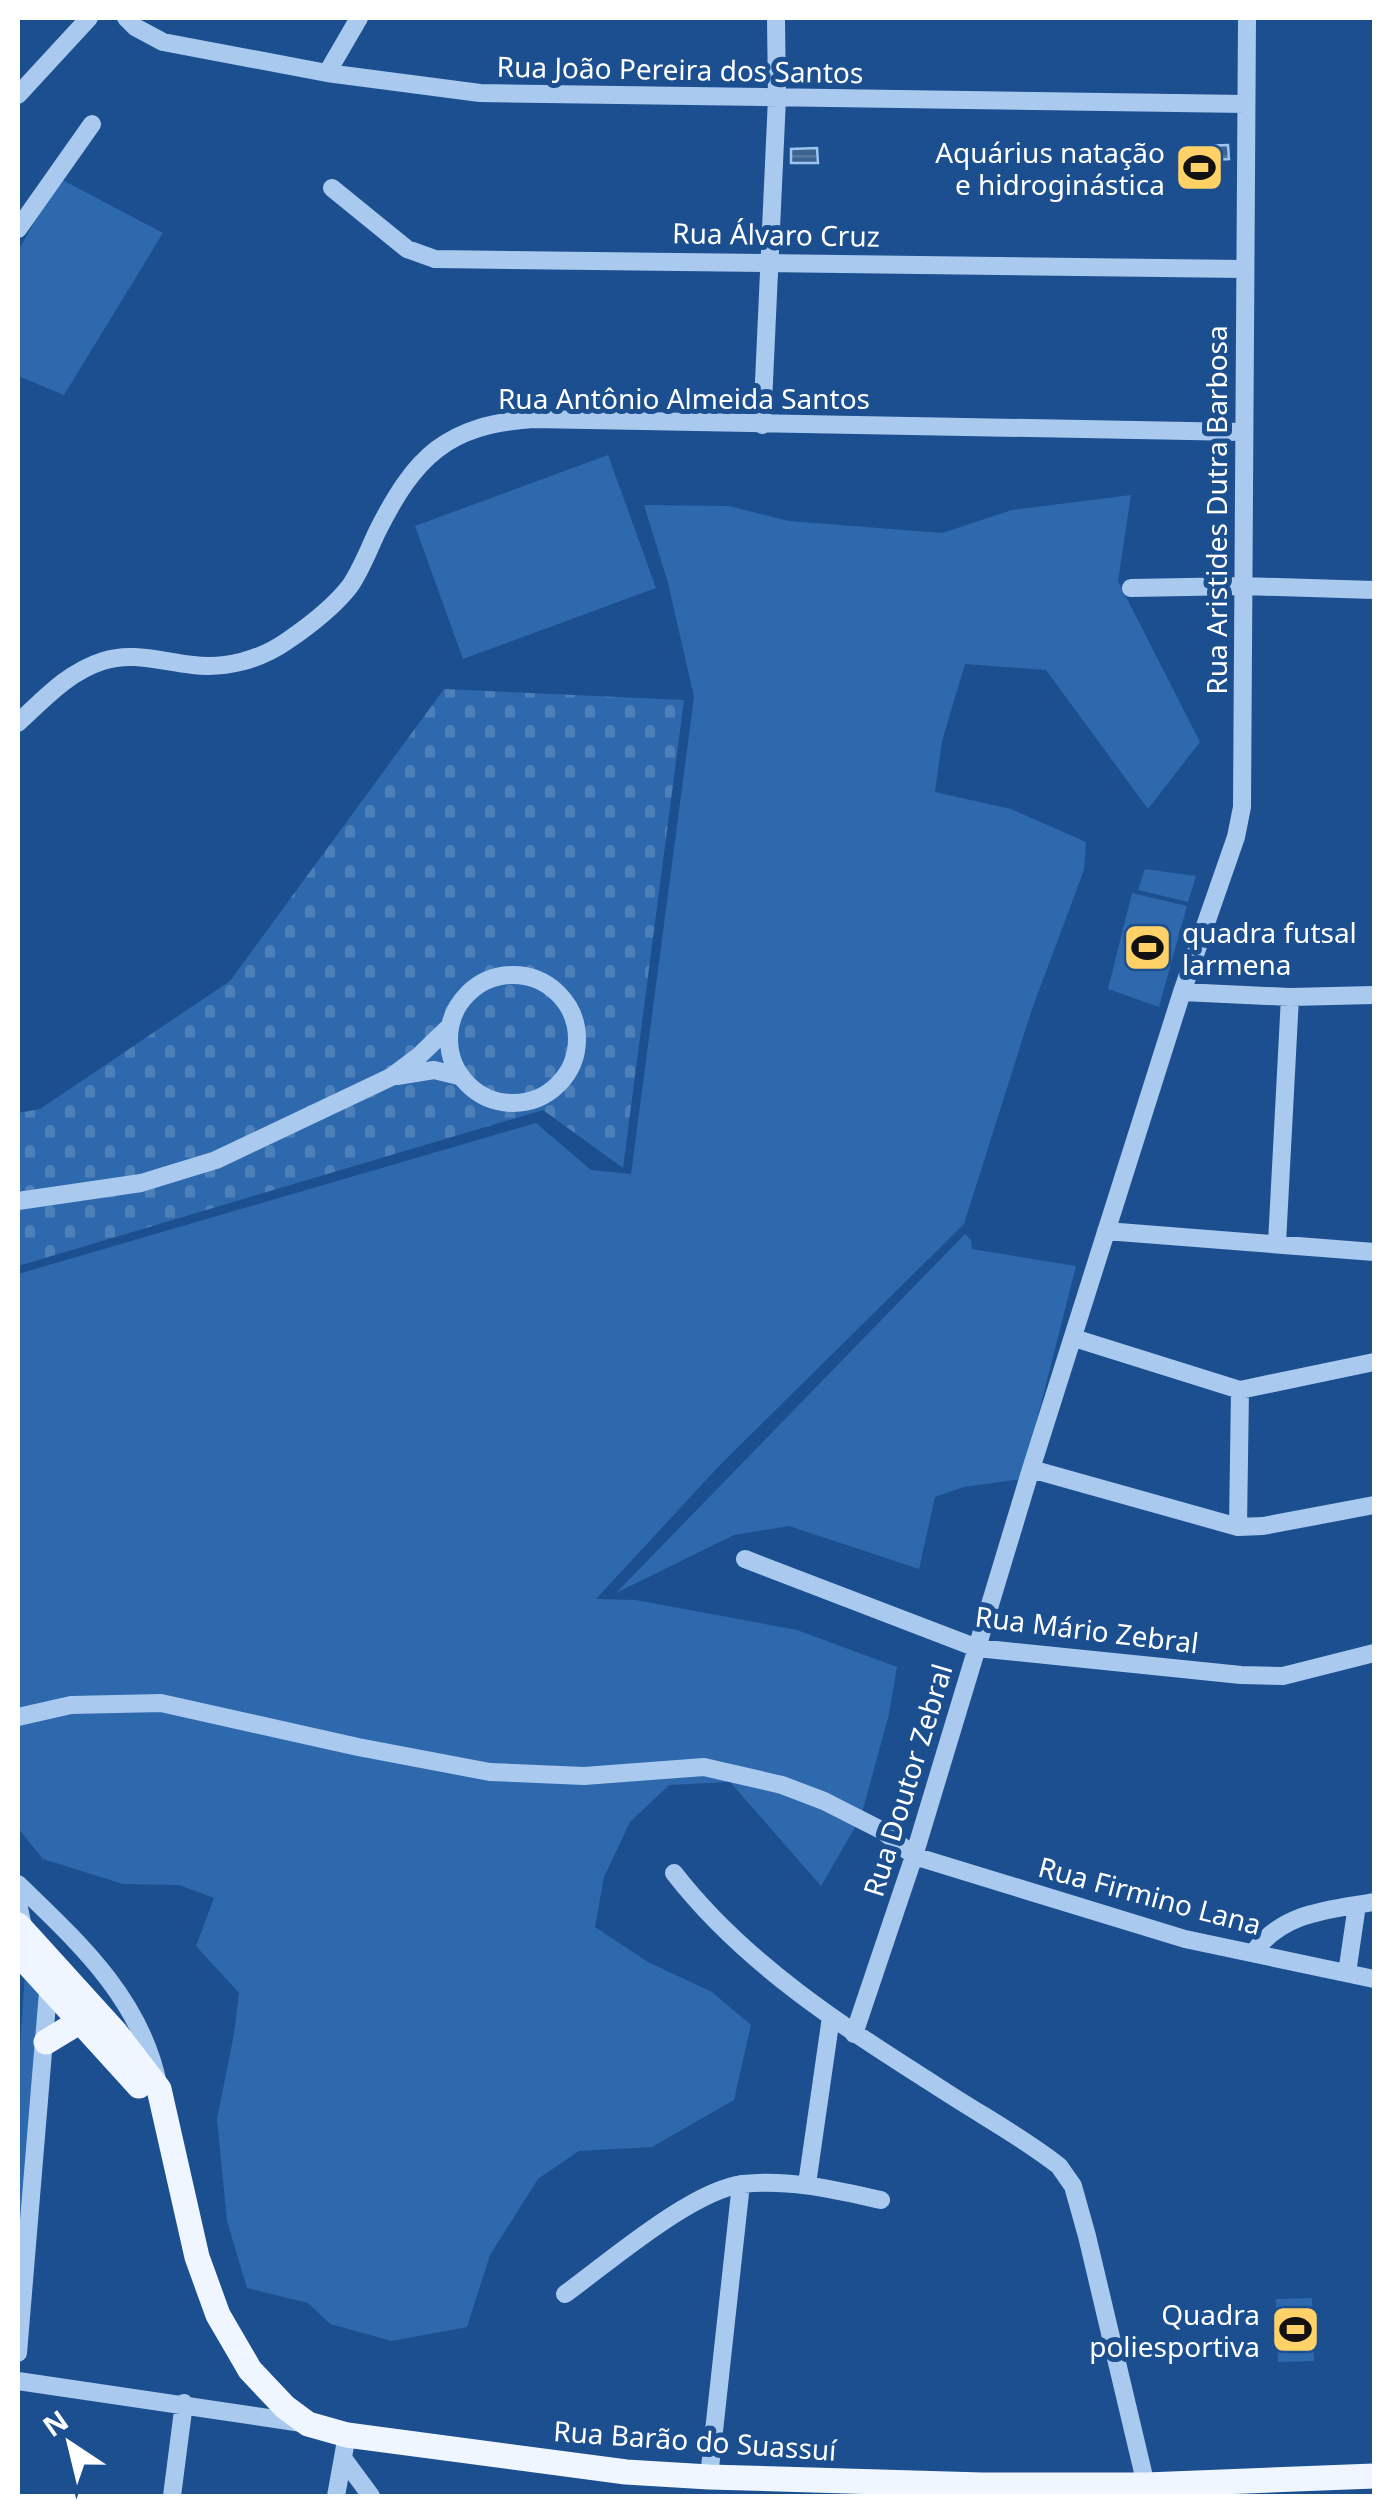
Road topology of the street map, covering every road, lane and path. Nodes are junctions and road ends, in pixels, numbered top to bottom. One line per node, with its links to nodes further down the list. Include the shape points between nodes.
1 (88, 18): 7 (street)
2 (126, 18): 6 (street, Rua João Pereira dos Santos, via 163,42)
3 (359, 18): 6 (street)
4 (776, 18): 8 (street)
5 (1246, 18): 9 (street, Rua Aristides Dutra Barbosa)
6 (326, 74): 8 (street, Rua João Pereira dos Santos, via 480,93)
7 (18, 94)
8 (777, 98): 9 (street, Rua João Pereira dos Santos); 13 (street)
9 (1246, 104): 14 (street, Rua Aristides Dutra Barbosa)
10 (92, 124): 12 (street)
11 (332, 188): 13 (street, Rua Álvaro Cruz, via 407,249 435,259)
12 (18, 229)
13 (769, 261): 14 (street, Rua Álvaro Cruz); 15 (street)
14 (1243, 269): 16 (street, Rua Aristides Dutra Barbosa)
15 (762, 425): 16 (street, Rua Antônio Almeida Santos); 20 (street, Rua Antônio Almeida Santos, via 533,419 464,431 411,473 351,584 284,644 224,666 134,655 106,660 78,670)
16 (1242, 432): 17 (street, Rua Aristides Dutra Barbosa)
17 (1243, 586): 18 (street); 19 (street); 21 (street, Rua Aristides Dutra Barbosa, via 1242,807)
18 (1131, 588)
19 (1374, 590)
20 (18, 724)
21 (1182, 992): 23 (street); 28 (street, Rua Doutor Zebral)
22 (1374, 995): 23 (street)
23 (1290, 997): 29 (street)
24 (449, 1028): 25 (street, via 449,1053); 25 (street, via 458,1004 476,986 499,975 524,974 548,984 577,1024 568,1074 550,1092 502,1103 478,1094); 26 (street)
25 (460, 1076): 26 (street, via 434,1070)
26 (391, 1077): 27 (street, via 176,1174)
27 (18, 1202)
28 (1106, 1231): 29 (street); 31 (street, Rua Doutor Zebral)
29 (1277, 1243): 30 (street)
30 (1374, 1252)
31 (1074, 1338): 33 (street); 34 (street, Rua Doutor Zebral)
32 (1374, 1362): 33 (street)
33 (1240, 1390): 36 (street)
34 (1031, 1468): 36 (street); 38 (street, Rua Doutor Zebral)
35 (1374, 1505): 36 (street)
36 (1238, 1527)
37 (744, 1559): 38 (street, Rua Mário Zebral)
38 (977, 1648): 39 (street, Rua Mário Zebral, via 1282,1676); 41 (street, Rua Doutor Zebral)
39 (1374, 1653)
40 (18, 1717): 41 (street, Rua Firmino Lana, via 72,1705 161,1703 490,1772 584,1776 704,1767 824,1801 883,1831)
41 (914, 1856): 47 (street, Rua Firmino Lana, via 1185,1939); 53 (street, Rua Doutor Zebral)
42 (674, 1873): 51 (street, via 734,1939)
43 (18, 1884): 55 (street, via 131,2011 152,2054)
44 (18, 1903): 46 (street)
45 (1366, 1904): 47 (street, via 1300,1916 1277,1926); 48 (street)
46 (20, 1937): 49 (main road)
47 (1254, 1952): 48 (street, Rua Firmino Lana)
48 (1347, 1973): 50 (street, Rua Firmino Lana)
49 (49, 1974): 52 (main road); 54 (street); 55 (main road, via 116,2032)
50 (1374, 1979)
51 (831, 2017): 53 (street); 58 (street)
52 (79, 2022): 54 (main road); 56 (main road)
53 (854, 2034): 68 (street, via 1041,2152 1073,2186)
54 (46, 2042): 61 (street)
55 (159, 2089): 56 (main road)
56 (166, 2121): 64 (main road, via 197,2257 218,2316 250,2370)
57 (741, 2184): 58 (street); 60 (street, via 678,2213); 67 (street)
58 (808, 2184): 59 (street)
59 (881, 2200)
60 (565, 2294)
61 (18, 2353)
62 (18, 2381): 63 (street, Rua Barão do Suassuí)
63 (184, 2403): 64 (street, Rua Barão do Suassuí); 70 (street)
64 (308, 2424): 65 (main road, Rua Barão do Suassuí)
65 (345, 2446): 67 (main road, Rua Barão do Suassuí); 71 (street); 72 (street)
66 (1374, 2476): 68 (main road, Rua Barão do Suassuí)
67 (709, 2477): 69 (main road, Rua Barão do Suassuí)
68 (1146, 2485): 69 (main road, Rua Barão do Suassuí)
69 (981, 2491)
70 (172, 2496)
71 (336, 2496)
72 (371, 2496)

